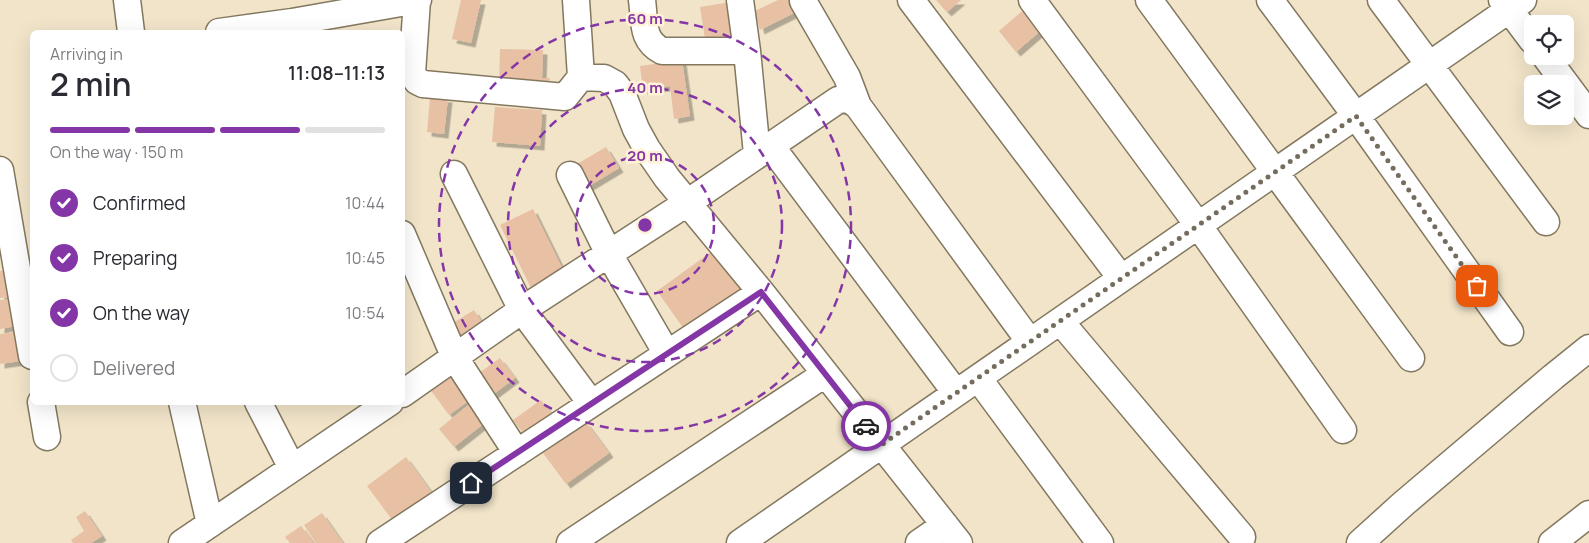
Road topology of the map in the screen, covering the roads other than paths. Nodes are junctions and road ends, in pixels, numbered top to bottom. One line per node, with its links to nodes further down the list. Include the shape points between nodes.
1 (127, 0): 15 (street)
2 (417, 0): 14 (street); 20 (street, via 412,73 423,84 565,97)
3 (576, 0): 20 (street)
4 (642, 0): 17 (street, via 647,38 662,51)
5 (740, 0): 17 (street)
6 (911, 0): 35 (street)
7 (1032, 0): 31 (street)
8 (1149, 0): 26 (street)
9 (1270, 0): 23 (street)
10 (1381, 0): 19 (street)
11 (803, 1): 21 (street, via 847,77)
12 (1512, 3): 13 (street); 19 (street)
13 (1524, 25)
14 (292, 27): 16 (street)
15 (131, 30)
16 (248, 30)
17 (747, 51): 24 (street)
18 (1552, 65): 22 (street)
19 (1428, 66): 23 (street); 30 (street)
20 (581, 77): 29 (street, via 604,78 615,84 647,149)
21 (858, 106): 24 (street, via 849,99 838,100); 40 (street)
22 (1589, 115)
23 (1356, 116): 26 (street); 39 (street)
24 (764, 150): 29 (street); 49 (street)
25 (0, 170): 33 (street)
26 (1275, 172): 31 (street); 45 (street)
27 (454, 174): 37 (street)
28 (570, 176): 34 (street)
29 (687, 203): 34 (street); 36 (street)
30 (1546, 222)
31 (1198, 225): 35 (street); 56 (street)
32 (405, 241): 44 (street)
33 (15, 249): 41 (street)
34 (609, 254): 37 (street); 43 (street)
35 (1121, 278): 38 (street)
36 (761, 292): 43 (street); 46 (street)
37 (522, 310): 44 (street); 50 (street)
38 (1060, 321): 40 (street); 64 (street)
39 (1510, 332)
40 (1030, 342): 47 (street)
41 (30, 343)
42 (1589, 348): 65 (street, via 1403,504)
43 (667, 354): 50 (street)
44 (455, 358): 48 (street); 59 (street)
45 (1411, 358)
46 (825, 374): 58 (street); 68 (street)
47 (978, 378): 49 (street); 71 (street)
48 (405, 392)
49 (956, 393): 58 (street)
50 (591, 403): 59 (street)
51 (42, 405): 57 (street)
52 (183, 405): 62 (street)
53 (260, 405): 60 (street)
54 (380, 405): 55 (street)
55 (364, 410): 60 (street)
56 (1343, 430)
57 (47, 437)
58 (881, 445): 63 (street); 69 (street)
59 (517, 453): 67 (street)
60 (292, 468): 62 (street)
61 (1589, 514): 72 (street)
62 (210, 524): 66 (street)
63 (952, 534): 70 (street)
64 (1242, 537)
65 (1374, 539)
66 (182, 543)
67 (380, 543)
68 (570, 543)
69 (740, 543)
70 (918, 543)
71 (1100, 543)
72 (1552, 543)

